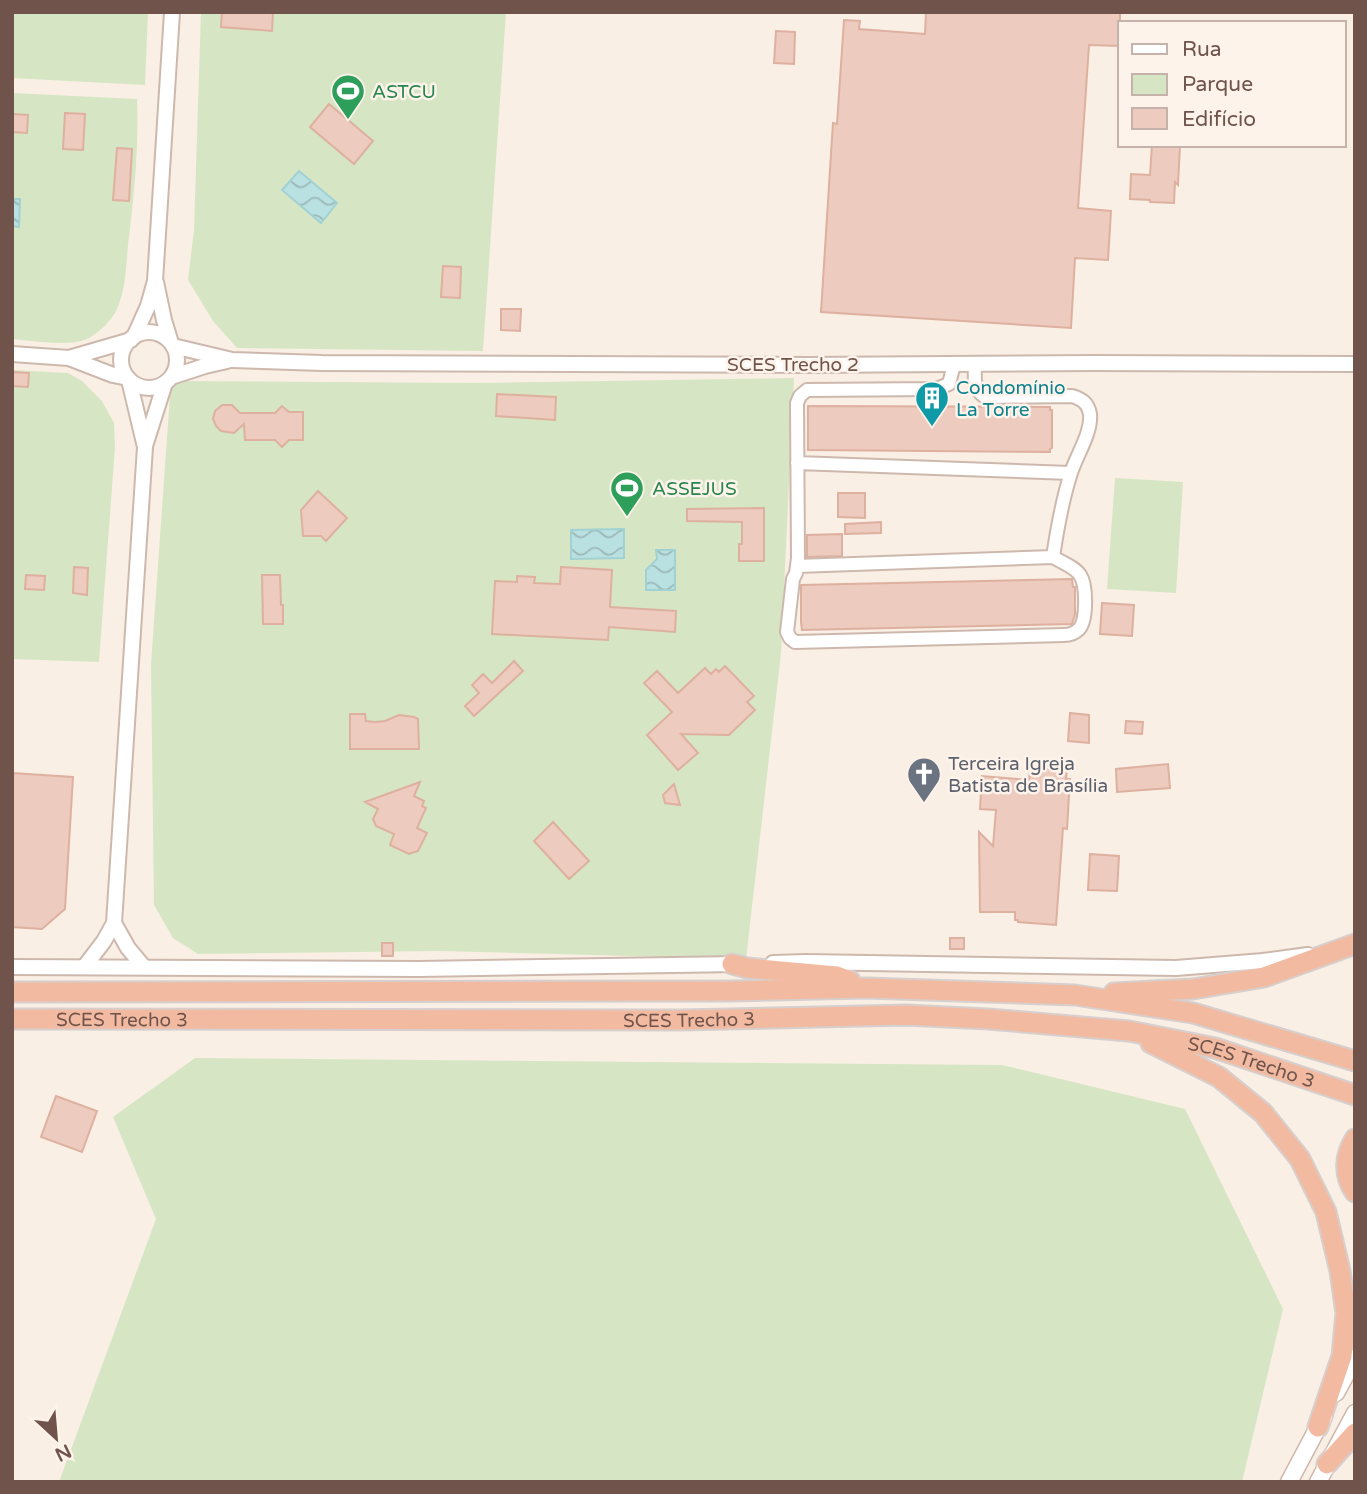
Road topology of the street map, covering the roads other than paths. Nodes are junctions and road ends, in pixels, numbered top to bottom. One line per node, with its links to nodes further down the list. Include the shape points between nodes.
1 (172, 12): 2 (street)
2 (155, 281): 3 (street); 4 (street)
3 (132, 339): 4 (street, via 158,334); 6 (street); 11 (street, via 121,363)
4 (172, 344): 7 (street, SCES Trecho 2); 12 (street, via 177,362)
5 (12, 354): 6 (street)
6 (69, 358): 11 (street)
7 (232, 360): 8 (street, SCES Trecho 2); 12 (street, SCES Trecho 2)
8 (954, 364): 9 (street, SCES Trecho 2); 14 (street, via 949,384 936,389 807,390 797,403)
9 (975, 364): 10 (street, SCES Trecho 2); 15 (street, via 975,387 985,397 1081,398 1090,417)
10 (1355, 364)
11 (129, 379): 12 (street, via 147,388); 13 (street)
12 (168, 380): 13 (street)
13 (145, 447): 18 (street)
14 (797, 463): 15 (street); 17 (street)
15 (1070, 473): 16 (street)
16 (1052, 556): 17 (street); 17 (street, via 1079,573 1085,591 1084,623 1071,634 795,642 787,632)
17 (797, 566)
18 (114, 923): 22 (street); 23 (street)
19 (1347, 947): 20 (street, via 1263,961 1176,968); 26 (highway, via 1265,977 1193,989)
20 (732, 964): 23 (street); 24 (highway, via 837,976)
21 (12, 967): 22 (street)
22 (85, 967): 23 (street)
23 (144, 967)
24 (867, 988): 25 (highway, SCES Trecho 3); 26 (highway, SCES Trecho 3)
25 (12, 992)
26 (1075, 995): 29 (highway, SCES Trecho 3, via 1193,1013)
27 (12, 1019): 28 (highway, SCES Trecho 3, via 681,1020 906,1015)
28 (1129, 1031): 30 (highway, SCES Trecho 3, via 1215,1048); 35 (highway, via 1219,1077 1264,1113 1300,1160 1326,1212 1346,1313 1342,1356)
29 (1355, 1061)
30 (1355, 1095)
31 (1355, 1139): 32 (highway, via 1348,1150 1346,1170)
32 (1355, 1192)
33 (1355, 1358): 35 (main road)
34 (1355, 1413): 37 (main road)
35 (1318, 1427): 38 (main road)
36 (1355, 1433): 37 (highway)
37 (1327, 1464): 39 (main road)
38 (1289, 1482)
39 (1318, 1482)

